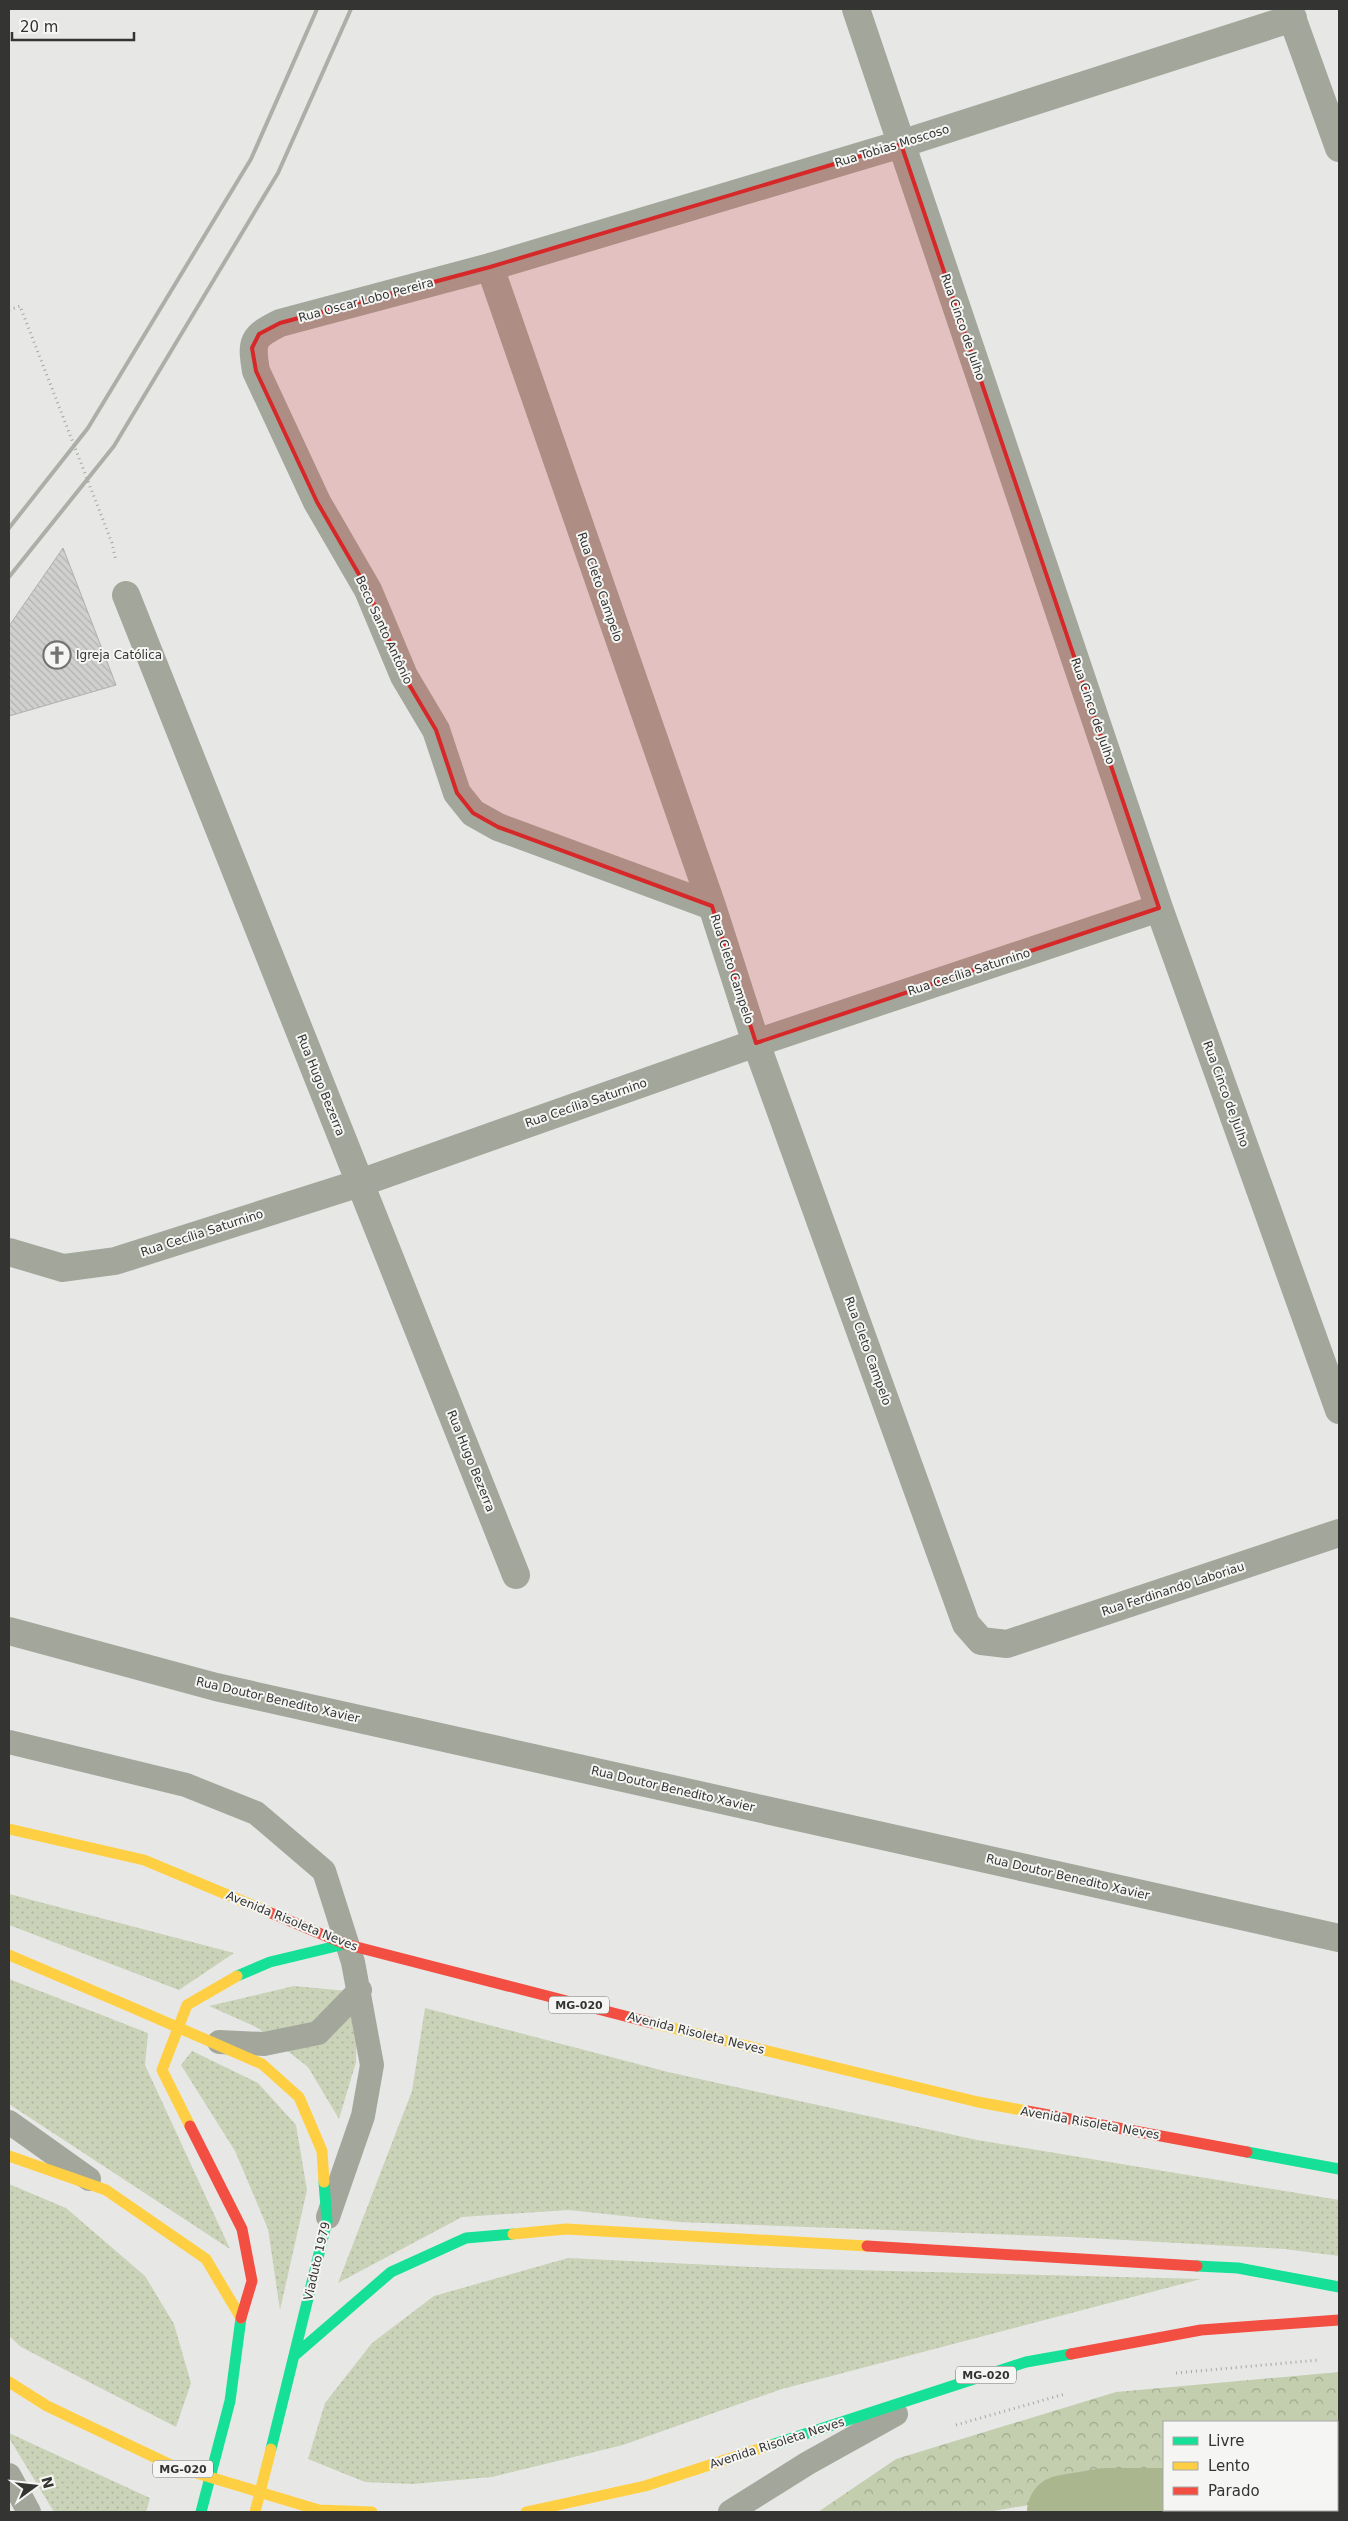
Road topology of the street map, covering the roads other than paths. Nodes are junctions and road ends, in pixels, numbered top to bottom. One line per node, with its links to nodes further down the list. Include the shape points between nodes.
1 (856, 9): 3 (street, Rua Cinco de Julho)
2 (1291, 13): 3 (street, Rua Tobias Moscoso); 4 (street)
3 (901, 144): 5 (street, Rua Tobias Moscoso); 9 (street, Rua Cinco de Julho)
4 (1339, 148)
5 (490, 267): 6 (street, Rua Oscar Lobo Pereira, via 280,323 259,334); 8 (street, Rua Cleto Campelo)
6 (252, 348): 8 (street, Beco Santo Antônio, via 256,372 317,502 368,590 404,676 436,730 457,793 473,813 498,827)
7 (126, 595): 11 (street, Rua Hugo Bezerra)
8 (712, 906): 10 (street, Rua Cleto Campelo)
9 (1159, 908): 10 (street, Rua Cecília Saturnino); 13 (street, Rua Cinco de Julho)
10 (756, 1043): 11 (street, Rua Cecília Saturnino); 17 (street, Rua Cleto Campelo, via 966,1624 981,1640)
11 (360, 1182): 12 (street, Rua Cecília Saturnino, via 115,1261 62,1268); 15 (street, Rua Hugo Bezerra)
12 (9, 1252)
13 (1339, 1410)
14 (1339, 1533): 17 (street, Rua Ferdinando Laboriau)
15 (516, 1575)
16 (9, 1631): 20 (street, Rua Doutor Benedito Xavier, via 216,1687)
17 (1007, 1644)
18 (9, 1742): 21 (lane, via 186,1785 256,1813 324,1871)
19 (9, 1829): 21 (main road, Avenida Risoleta Neves / MG-020, via 144,1860)
20 (1339, 1938)
21 (349, 1953): 23 (lane); 27 (main road, Avenida Risoleta Neves / MG-020, via 514,1989 978,2102); 31 (main road, via 270,1962 226,1980 187,2005 162,2070 242,2228 252,2281)
22 (9, 1955): 24 (main road, Viaduto 1979)
23 (360, 1990): 24 (lane, via 318,2033 264,2044); 29 (lane, via 372,2065 363,2116)
24 (205, 2039): 29 (main road, Viaduto 1979, via 262,2064 300,2097 322,2151)
25 (9, 2122): 28 (lane)
26 (9, 2156): 28 (main road)
27 (1339, 2169)
28 (106, 2190): 31 (main road, via 206,2260)
29 (327, 2221): 33 (main road, Viaduto 1979)
30 (1339, 2287): 33 (main road, via 1238,2268 566,2229 466,2238 391,2272)
31 (241, 2318): 39 (main road, via 230,2401)
32 (1339, 2320): 34 (main road, Avenida Risoleta Neves / MG-020, via 1201,2330)
33 (295, 2355): 40 (main road, Viaduto 1979)
34 (1026, 2362): 37 (lane, Avenida Risoleta Neves, via 883,2418); 42 (main road, Avenida Risoleta Neves / MG-020, via 645,2486)
35 (9, 2382): 41 (main road, MG-020, via 47,2406 172,2466 319,2510)
36 (9, 2476): 38 (lane)
37 (760, 2492): 43 (lane, Avenida Risoleta Neves); 44 (lane, Avenida Risoleta Neves)
38 (28, 2512)
39 (201, 2512)
40 (255, 2512)
41 (372, 2512)
42 (526, 2512)
43 (730, 2512)
44 (744, 2512)

